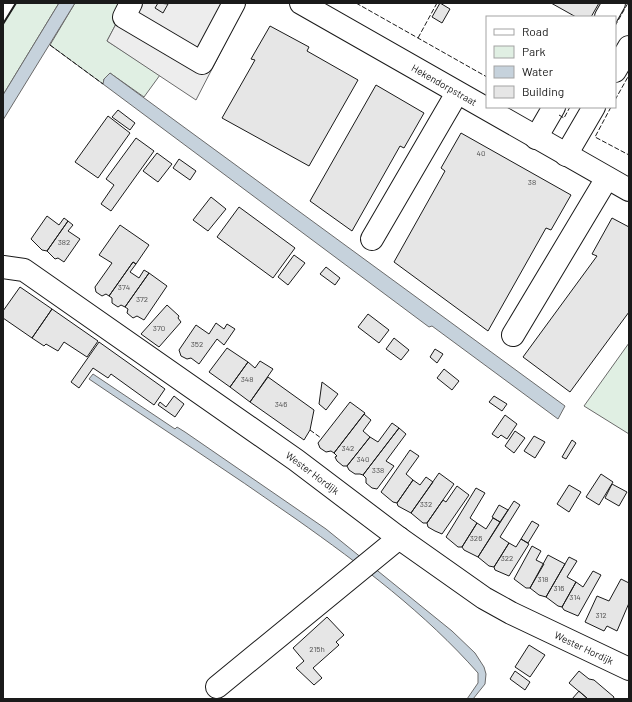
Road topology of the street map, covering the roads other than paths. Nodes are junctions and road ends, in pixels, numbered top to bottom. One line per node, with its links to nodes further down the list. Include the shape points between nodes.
1 (131, 3): 2 (street, via 124,17 202,63)
2 (234, 3)
3 (301, 3): 8 (street, Hekendorpstraat)
4 (614, 3): 5 (street)
5 (607, 16)
6 (629, 47): 7 (street)
7 (616, 69)
8 (457, 92): 11 (street, Hekendorpstraat); 15 (street)
9 (553, 108): 11 (street)
10 (593, 108): 12 (street)
11 (536, 138): 12 (street, Hekendorpstraat)
12 (566, 155): 13 (street, Hekendorpstraat)
13 (607, 178): 14 (street, Hekendorpstraat); 17 (street)
14 (629, 190)
15 (372, 240)
16 (3, 267): 18 (street, Wester Hordijk, via 24,270 296,460)
17 (513, 335)
18 (399, 538): 19 (street, Wester Hordijk, via 484,598); 20 (street)
19 (629, 669)
20 (217, 687)

